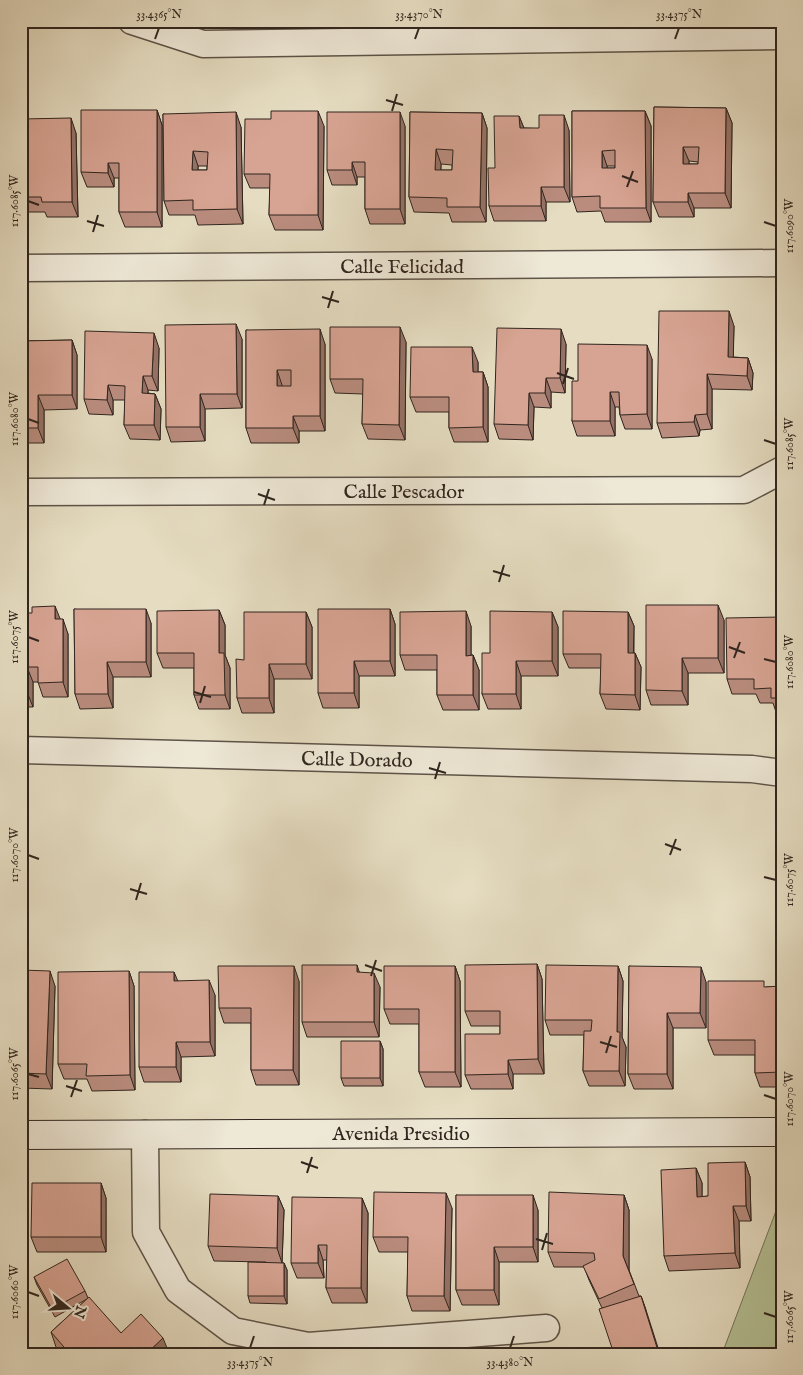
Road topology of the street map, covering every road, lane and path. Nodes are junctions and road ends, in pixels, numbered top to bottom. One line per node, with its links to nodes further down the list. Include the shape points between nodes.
1 (132, 21): 2 (street, via 203,44)
2 (782, 36)
3 (782, 263): 4 (street, Calle Felicidad)
4 (21, 268)
5 (782, 470): 6 (street, Calle Pescador, via 744,490)
6 (21, 492)
7 (21, 750): 8 (street, Calle Dorado)
8 (782, 772)
9 (782, 1132): 10 (street, Avenida Presidio)
10 (145, 1134): 11 (street, Avenida Presidio); 12 (street, via 146,1232 178,1290 233,1331 308,1346)
11 (21, 1135)
12 (546, 1328)

